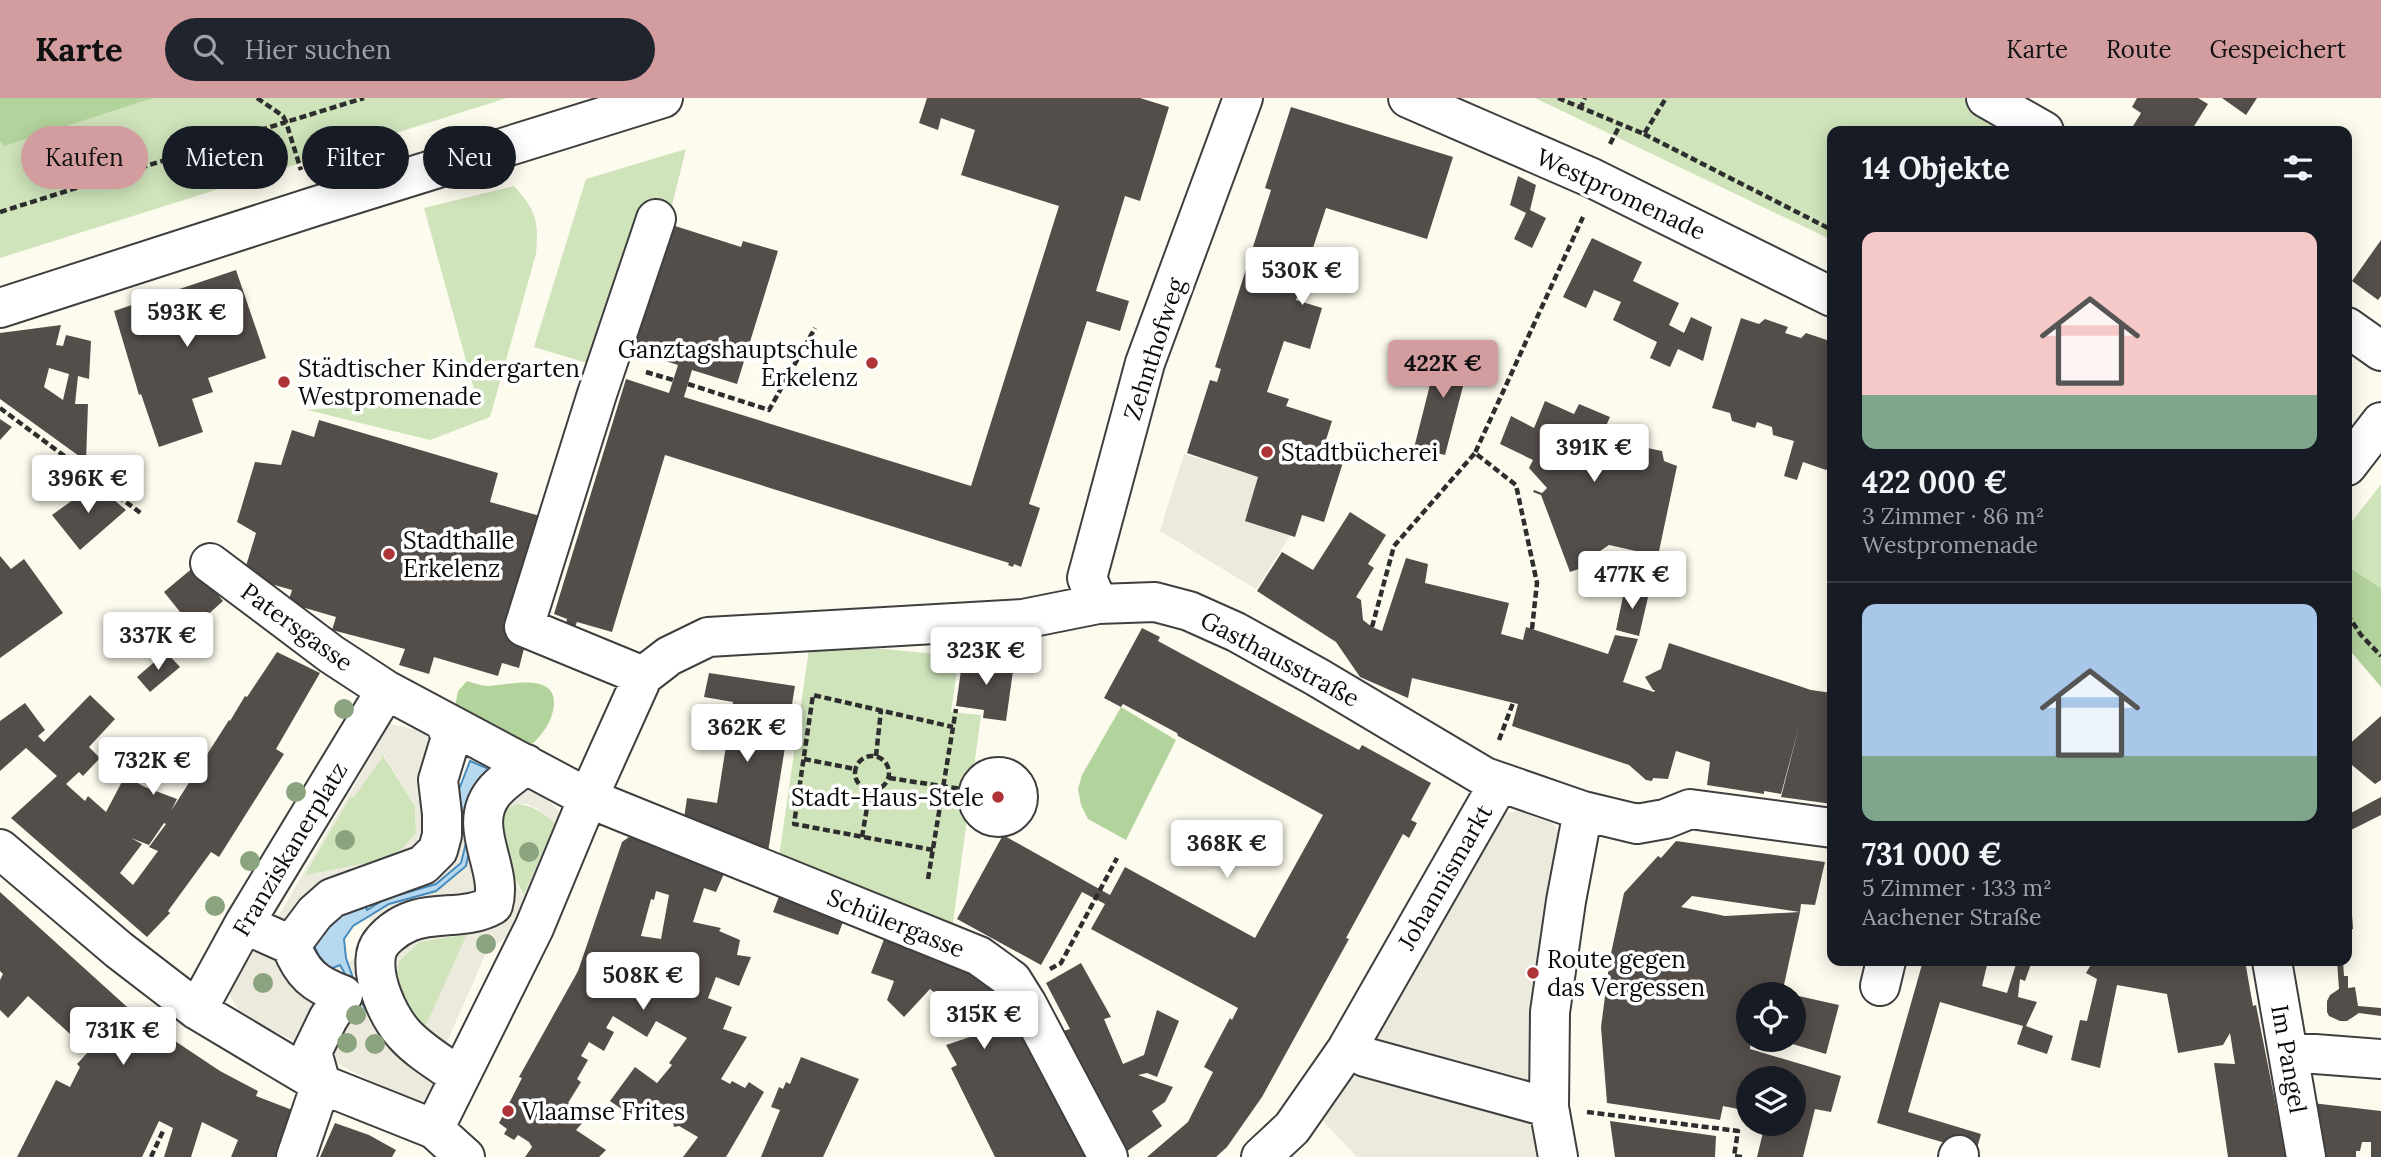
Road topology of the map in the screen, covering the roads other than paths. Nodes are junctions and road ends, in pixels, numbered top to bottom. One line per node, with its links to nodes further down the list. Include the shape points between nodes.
1 (663, 98): 8 (street)
2 (1243, 98): 14 (street, Zehnthofweg, via 1145,363 1087,578)
3 (1408, 98): 7 (street, Westpromenade, via 1592,178)
4 (1986, 98): 5 (street)
5 (2035, 126)
6 (656, 219): 15 (street, via 524,627)
7 (1827, 294)
8 (0, 308)
9 (2352, 331): 10 (street)
10 (2381, 351)
11 (2381, 422): 12 (street)
12 (2352, 460)
13 (210, 563): 16 (street, Patersgasse)
14 (1098, 604): 15 (street, Gasthausstraße, via 1023,619 708,637 669,656); 19 (street, Gasthausstraße, via 1155,602 1189,611 1318,677)
15 (643, 676): 21 (street, Gasthausstraße)
16 (386, 690): 17 (street, Patersgasse); 28 (street, Franziskanerplatz)
17 (444, 721): 18 (street, Patersgasse); 26 (street, via 451,737 438,780 442,835 438,850)
18 (526, 764): 21 (street, Schülergasse); 27 (street, via 492,793 484,812 485,845 494,873)
19 (1499, 783): 23 (street, Johannismarkt); 44 (street, Johannismarkt, via 1347,1049 1292,1128)
20 (961, 790): 22 (street, via 1006,777)
21 (588, 798): 29 (street); 43 (street, Schülergasse, via 979,956 1018,989)
22 (1031, 798)
23 (1583, 811): 24 (street, Johannismarkt, via 1637,824 1690,809); 39 (street, via 1550,1012)
24 (1827, 827)
25 (0, 849): 33 (street)
26 (402, 898): 27 (street, via 468,914); 30 (street, via 332,898); 32 (street, via 395,930 383,941)
27 (493, 905): 29 (street)
28 (244, 924): 30 (street); 33 (street, Franziskanerplatz)
29 (534, 928): 37 (street)
30 (291, 945): 32 (street, via 297,963 326,989)
31 (2273, 966): 34 (street, Im Pangel)
32 (357, 985): 37 (street, via 387,1006 404,1035); 38 (street, via 328,1018 312,1052)
33 (197, 1010): 38 (street)
34 (2289, 1052): 36 (street); 46 (street, Im Pangel)
35 (1365, 1057): 39 (street)
36 (2381, 1059)
37 (460, 1077): 40 (street)
38 (321, 1083): 40 (street); 41 (street)
39 (1545, 1106): 45 (street)
40 (435, 1129): 42 (street)
41 (296, 1157)
42 (465, 1157)
43 (1108, 1157)
44 (1261, 1157)
45 (1558, 1157)
46 (2306, 1157)

